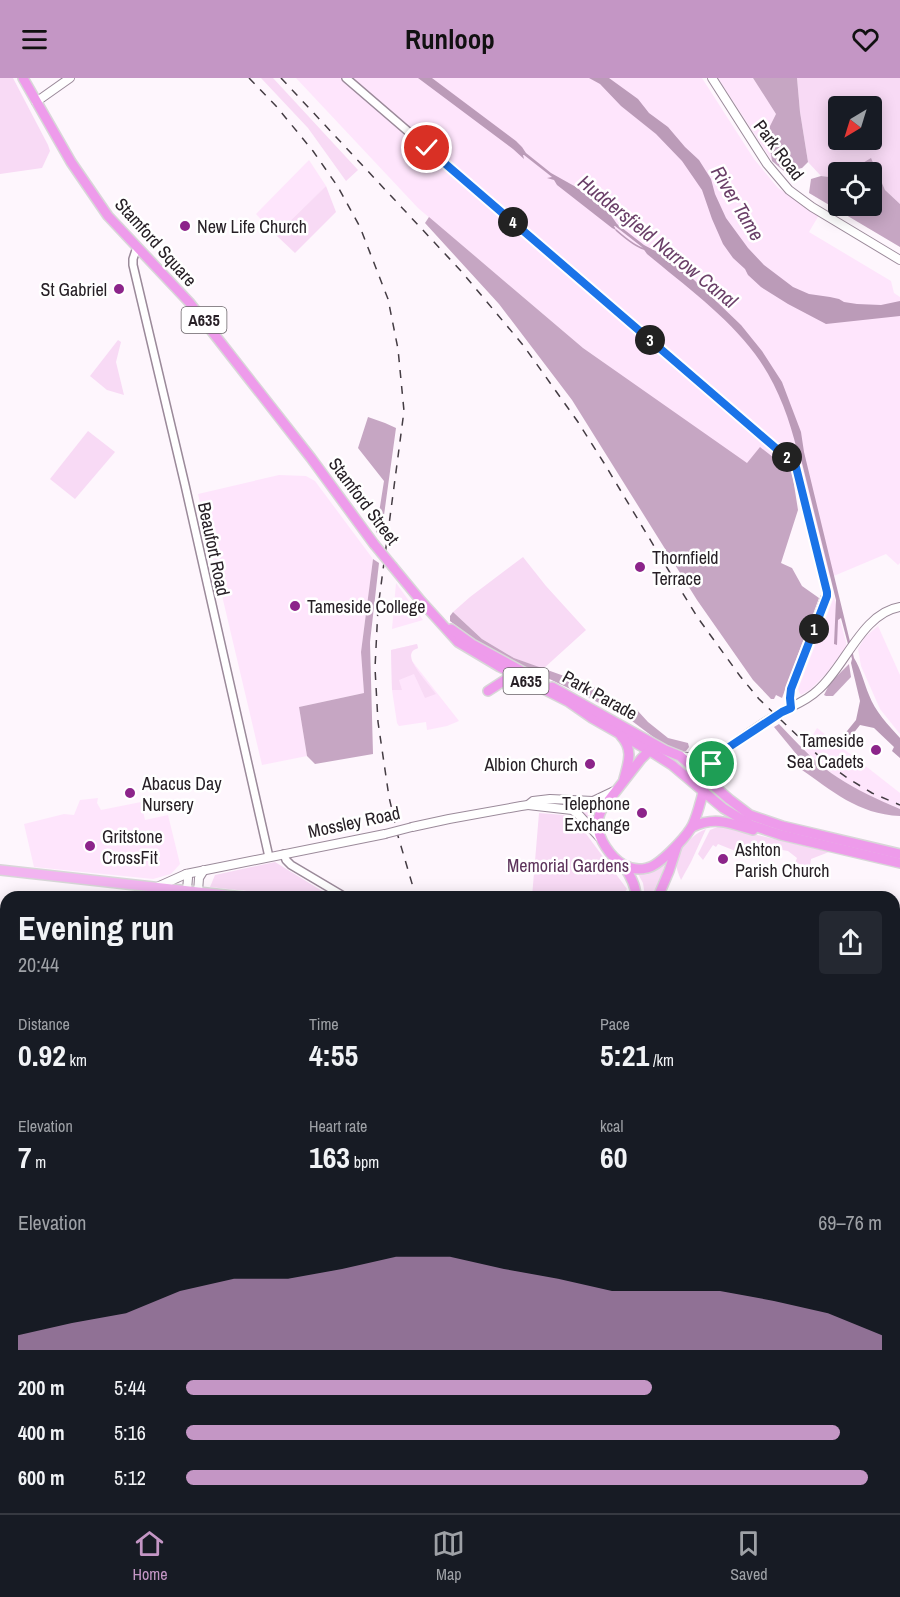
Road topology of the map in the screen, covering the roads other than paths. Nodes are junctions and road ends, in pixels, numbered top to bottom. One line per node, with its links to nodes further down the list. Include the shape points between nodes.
1 (23, 78): 5 (highway, A635)
2 (70, 78): 5 (main road)
3 (346, 78): 13 (street, via 796,467 827,596 791,689)
4 (712, 78): 7 (main road, Park Road, via 767,164 789,190)
5 (36, 102): 6 (highway, Stamford Square / A635, via 108,216)
6 (137, 248): 8 (highway, Stamford Square / A635, via 189,302); 29 (street, Beaufort Road, via 133,265)
7 (900, 260)
8 (264, 398): 10 (highway, Stamford Street / A635, bridge, via 374,544)
9 (898, 607): 13 (main road, via 871,623 830,679)
10 (439, 621): 11 (highway, Park Parade / A635, via 458,642); 16 (highway, Park Parade / A635, via 472,644)
11 (520, 678): 12 (highway, A635, via 505,680); 14 (highway, Park Parade / A635, via 569,702)
12 (488, 691)
13 (791, 708): 15 (main road)
14 (618, 733): 17 (highway, Park Parade / A635); 20 (highway, via 629,748)
15 (726, 749): 18 (main road, via 694,758); 19 (main road, via 714,760)
16 (665, 750): 17 (highway); 18 (highway, Park Parade); 21 (highway, via 700,782)
17 (650, 751): 20 (highway); 21 (highway, Park Parade / A635)
18 (680, 756): 19 (highway, Park Parade)
19 (706, 780): 21 (highway); 28 (highway, Park Parade, via 742,810 765,821)
20 (621, 785): 22 (main road, via 594,801 550,799); 25 (highway, via 599,816)
21 (703, 792): 23 (highway); 24 (highway, Park Parade / A635, via 751,825)
22 (528, 805): 25 (main road, via 575,812); 27 (main road, Mossley Road, bridge)
23 (692, 827): 24 (highway, via 717,820); 26 (highway)
24 (781, 835): 30 (highway, Park Parade / A635)
25 (602, 840): 31 (highway)
26 (677, 844): 31 (highway, via 653,866 637,869); 41 (highway)
27 (284, 854): 29 (main road, Mossley Road); 39 (street, via 291,865)
28 (900, 854)
29 (269, 857): 33 (main road, Mossley Road)
30 (900, 863)
31 (623, 865): 40 (highway)
32 (0, 870): 35 (main road)
33 (204, 870): 34 (main road, Mossley Road); 38 (main road)
34 (186, 874): 35 (main road, Mossley Road); 36 (main road)
35 (157, 887): 36 (main road)
36 (187, 890): 37 (main road)
37 (192, 891)
38 (198, 891)
39 (335, 891)
40 (634, 891)
41 (661, 891)

